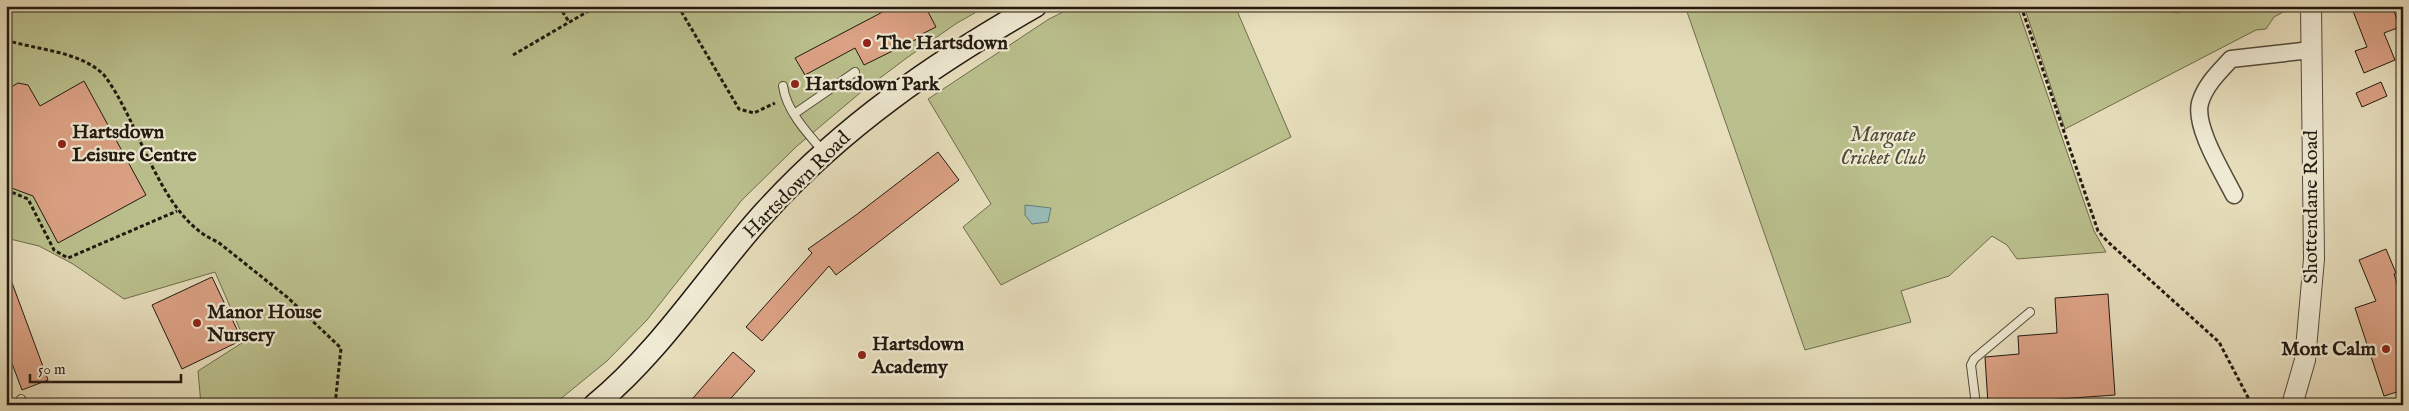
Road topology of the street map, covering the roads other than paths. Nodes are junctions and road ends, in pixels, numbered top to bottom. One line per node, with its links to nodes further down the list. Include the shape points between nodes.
1 (1035, 6): 7 (main road, Hartsdown Road, via 895,93)
2 (2311, 6): 3 (street, Shottendane Road)
3 (2311, 50): 8 (street, via 2231,59 2210,82 2200,103 2200,123); 12 (street, Shottendane Road, via 2314,259 2305,360)
4 (855, 72): 6 (lane)
5 (783, 86): 6 (lane, via 785,98)
6 (794, 114): 7 (lane)
7 (825, 152): 10 (main road, Hartsdown Road, via 765,212 616,388)
8 (2234, 195)
9 (2030, 312): 11 (lane, via 1974,359 1971,365)
10 (595, 405)
11 (1976, 405)
12 (2292, 405)

